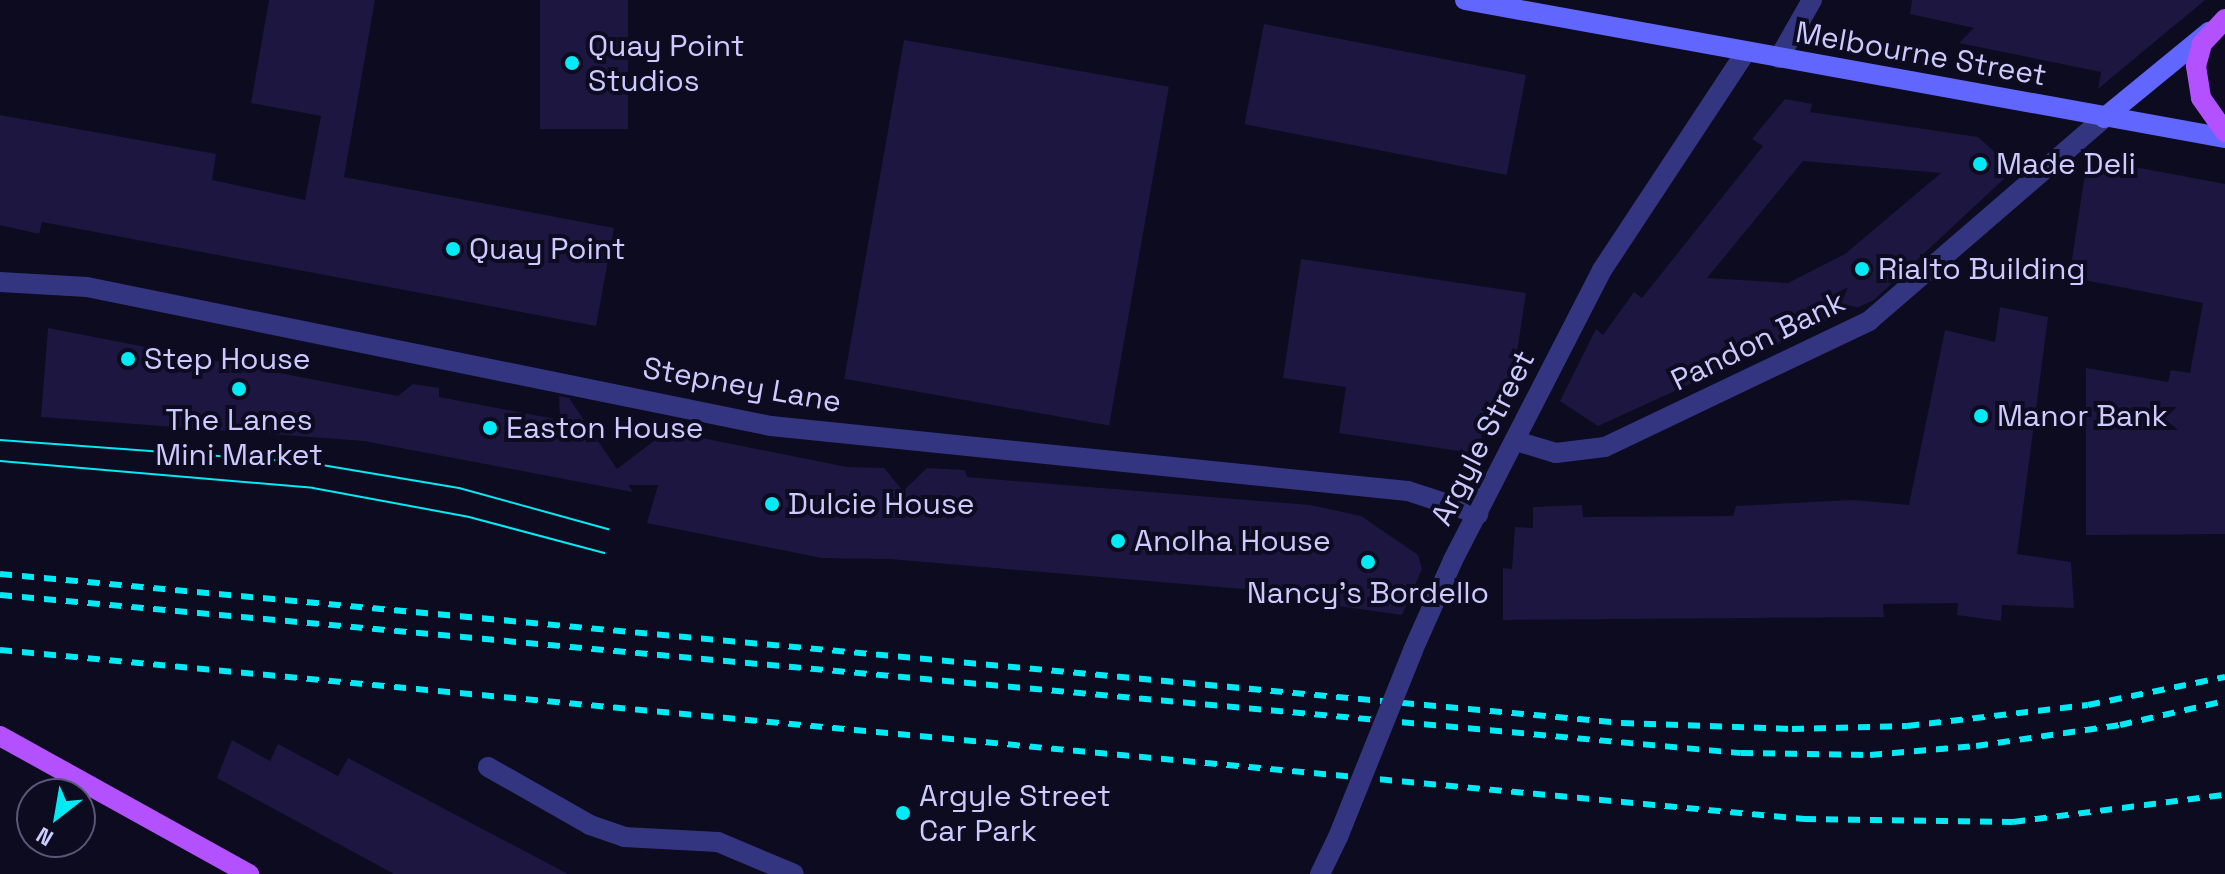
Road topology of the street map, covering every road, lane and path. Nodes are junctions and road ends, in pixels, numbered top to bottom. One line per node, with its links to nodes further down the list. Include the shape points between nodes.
1 (1465, 0): 4 (street, Melbourne Street)
2 (1812, 0): 5 (street)
3 (2221, 22): 6 (street); 7 (main road, via 2198,55 2197,79 2208,113)
4 (1745, 53): 5 (street, Melbourne Street); 9 (street, Argyle Street, via 1602,270)
5 (1779, 58): 6 (street, Melbourne Street)
6 (2104, 118): 7 (street, Melbourne Street); 9 (street, Pandon Bank, via 1869,321 1605,447 1556,453)
7 (2225, 135)
8 (0, 282): 10 (street, Stepney Lane, via 87,287 771,426 1408,491)
9 (1516, 441): 10 (street, Argyle Street)
10 (1478, 514): 15 (street, Argyle Street, bridge, via 1413,650)
11 (0, 736): 13 (main road)
12 (488, 767): 14 (street, via 590,825 624,837 718,842)
13 (249, 874)
14 (794, 874)
15 (1320, 874)

